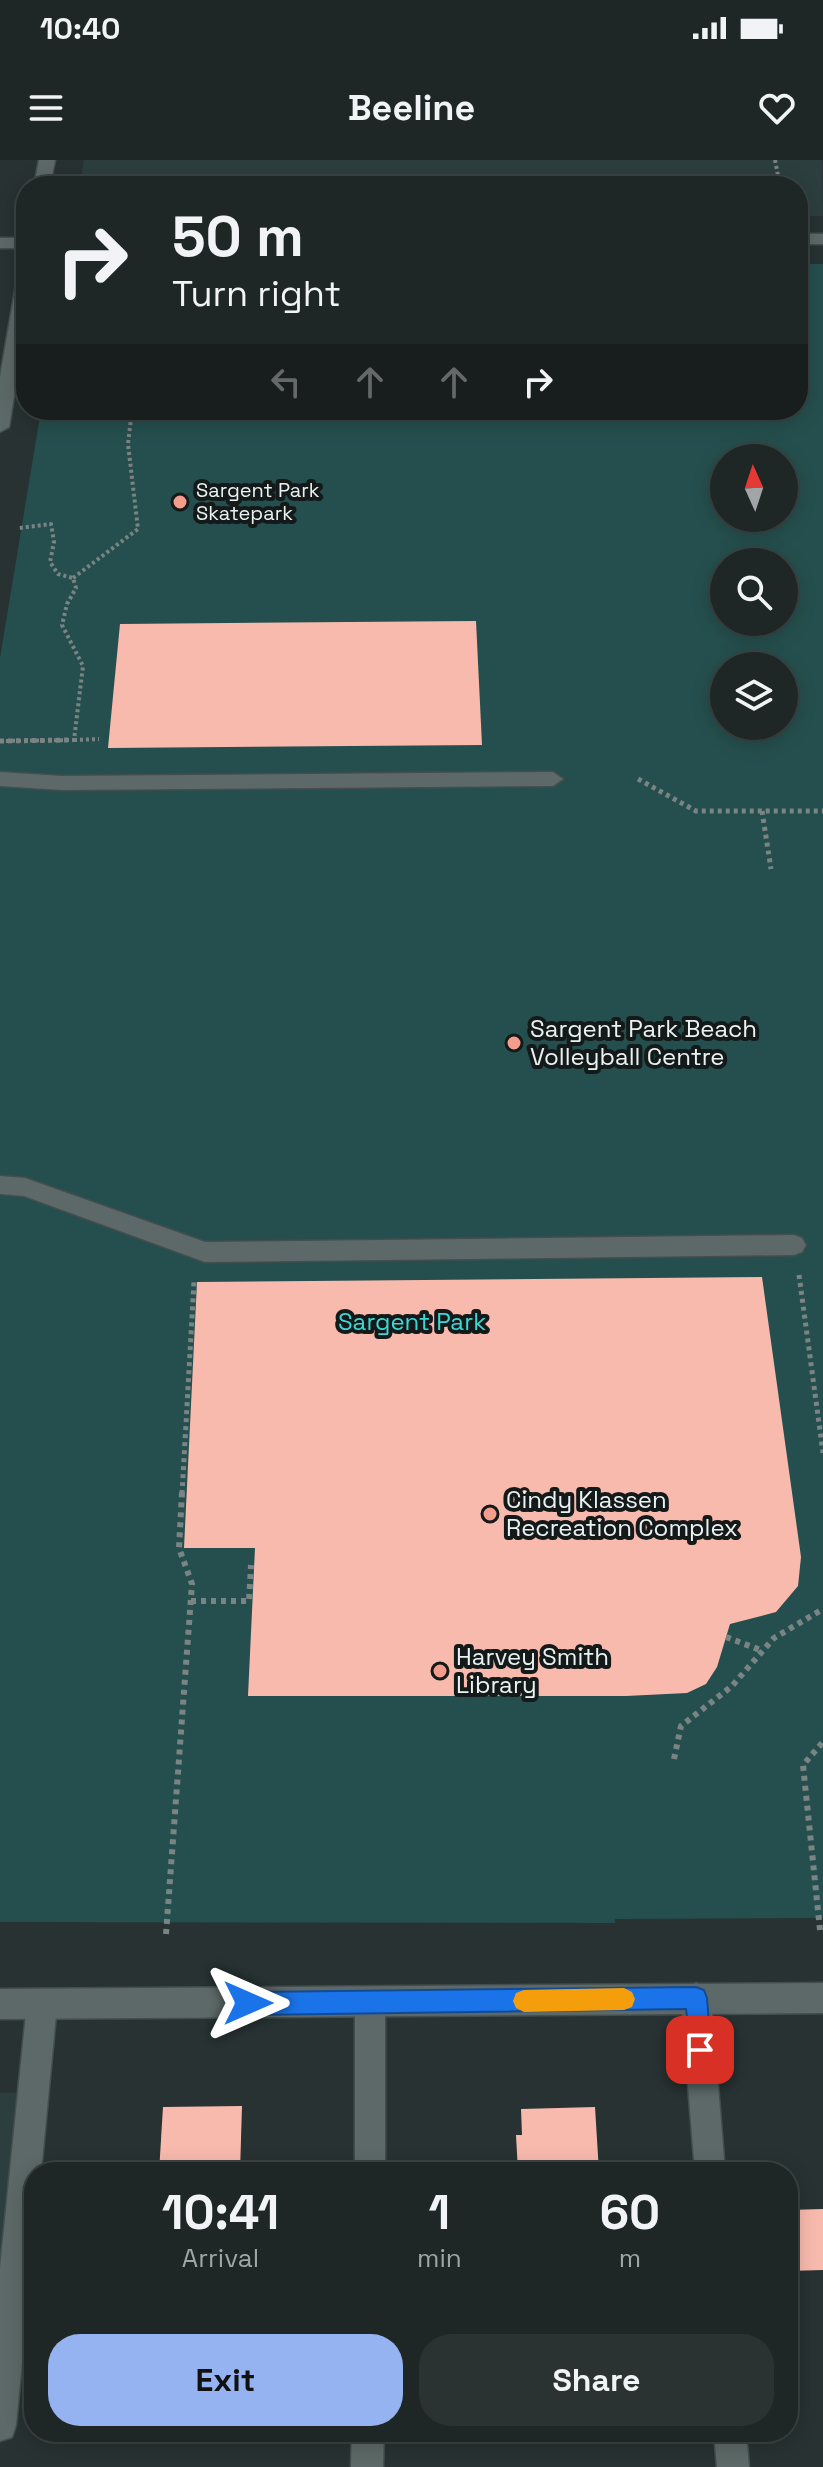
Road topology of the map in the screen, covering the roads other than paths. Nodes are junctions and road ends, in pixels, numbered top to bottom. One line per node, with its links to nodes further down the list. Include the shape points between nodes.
1 (16, 332): 2 (main road)
2 (0, 427)
3 (0, 779): 4 (main road)
4 (553, 779)
5 (0, 1185): 6 (main road, via 25,1187 205,1252)
6 (794, 1245)
7 (696, 1998): 8 (main road); 9 (main road); 14 (main road)
8 (823, 1998)
9 (370, 2002): 11 (main road); 13 (main road)
10 (0, 2004): 11 (main road)
11 (42, 2004): 12 (main road)
12 (26, 2162)
13 (370, 2162)
14 (709, 2162)
15 (24, 2184): 16 (main road)
16 (0, 2425)
17 (368, 2442): 19 (main road)
18 (731, 2442): 20 (main road)
19 (367, 2467)
20 (733, 2467)

